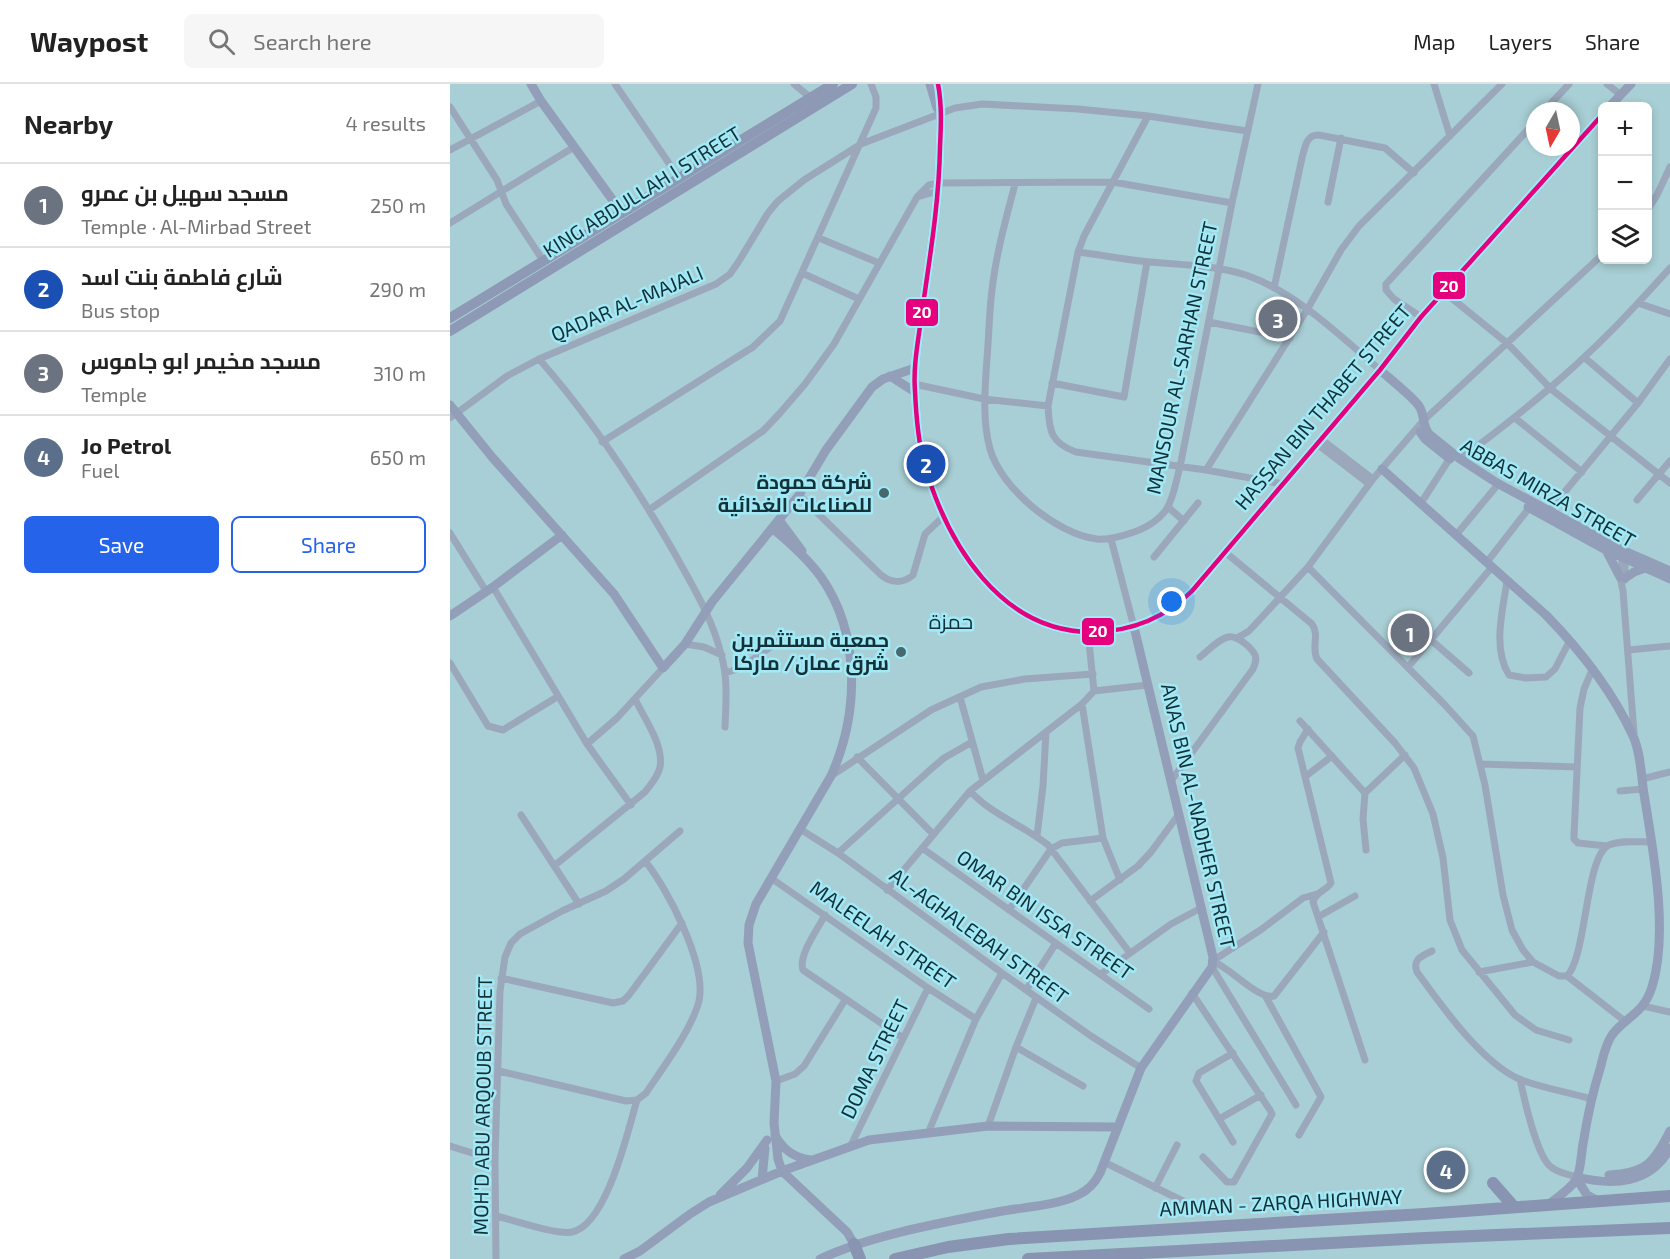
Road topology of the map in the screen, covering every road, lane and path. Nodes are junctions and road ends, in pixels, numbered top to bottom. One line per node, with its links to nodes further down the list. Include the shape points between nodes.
1 (531, 84): 17 (street)
2 (615, 84): 34 (street)
3 (795, 84): 16 (street)
4 (833, 84): 16 (main road, KING ABDULLAH I STREET)
5 (852, 84): 62 (main road, KING ABDULLAH I STREET)
6 (871, 84): 29 (street, via 877,105)
7 (930, 84): 21 (street)
8 (938, 84): 21 (street)
9 (1258, 84): 24 (street, MANSOUR AL-SARHAN STREET)
10 (1434, 84): 26 (street)
11 (1502, 84): 26 (street)
12 (1569, 84): 18 (street)
13 (1607, 84): 15 (street)
14 (1631, 84): 15 (street)
15 (1621, 95): 19 (street)
16 (811, 98): 34 (main road, KING ABDULLAH I STREET)
17 (541, 101): 28 (street); 30 (street)
18 (1552, 102)
19 (1614, 102)
20 (450, 107): 28 (street)
21 (940, 115): 22 (street, QADAR AL-MAJALI, via 965,105 982,104); 29 (street, QADAR AL-MAJALI); 37 (street, HASSAN BIN THABET STREET)
22 (1148, 116): 24 (street, QADAR AL-MAJALI); 35 (street)
23 (1598, 119): 54 (street, HASSAN BIN THABET STREET)
24 (1247, 131): 41 (street, MANSOUR AL-SARHAN STREET)
25 (1526, 132): 59 (street, via 1386,284 1394,299)
26 (1450, 136): 33 (street)
27 (1341, 138): 33 (street, via 1385,148); 39 (street); 53 (street, via 1314,135 1307,141)
28 (471, 140): 31 (street); 38 (street)
29 (861, 144): 44 (street); 66 (street, QADAR AL-MAJALI, via 778,201 730,274 716,284)
30 (574, 147): 38 (street); 42 (street)
31 (450, 150)
32 (1670, 167): 40 (street)
33 (1414, 172): 57 (street, via 1346,241)
34 (679, 178): 42 (main road, KING ABDULLAH I STREET)
35 (1113, 182): 36 (street); 41 (street); 45 (street)
36 (1015, 184): 37 (street); 74 (street, MANSOUR AL-SARHAN STREET, via 992,291)
37 (939, 187): 49 (street, via 916,197); 68 (street, HASSAN BIN THABET STREET)
38 (501, 192): 43 (street); 47 (street)
39 (1328, 202)
40 (1652, 202)
41 (1232, 203): 50 (street, MANSOUR AL-SARHAN STREET)
42 (622, 213): 47 (main road, KING ABDULLAH I STREET)
43 (450, 223)
44 (819, 238): 49 (street); 52 (street)
45 (1078, 252): 48 (street); 71 (street)
46 (1598, 259): 64 (street)
47 (544, 262): 60 (main road, KING ABDULLAH I STREET)
48 (1147, 262): 50 (street); 71 (street, via 1124,397)
49 (879, 263): 55 (street)
50 (1220, 268): 53 (street); 61 (street, MANSOUR AL-SARHAN STREET)
51 (1670, 268): 56 (street)
52 (802, 273): 55 (street); 82 (street, via 780,321 753,347)
53 (1274, 288): 57 (street)
54 (1444, 292): 59 (street, HASSAN BIN THABET STREET); 64 (street)
55 (859, 299): 100 (street, via 834,344 805,384 763,431)
56 (1638, 303): 58 (street); 65 (street)
57 (1307, 310): 63 (street); 69 (street)
58 (1670, 314)
59 (1421, 317): 69 (street, HASSAN BIN THABET STREET)
60 (450, 318)
61 (1209, 321): 63 (street); 85 (street, MANSOUR AL-SARHAN STREET)
62 (450, 331)
63 (1290, 338): 87 (street)
64 (1507, 343): 73 (street); 79 (street)
65 (1585, 358): 73 (street); 75 (street)
66 (538, 359): 77 (street, QADAR AL-MAJALI); 82 (street, via 559,381)
67 (1670, 359): 75 (street)
68 (915, 368): 70 (street); 72 (street, HASSAN BIN THABET STREET)
69 (1380, 370): 79 (street, via 1413,401); 81 (street, HASSAN BIN THABET STREET)
70 (890, 376): 72 (street); 94 (street, via 872,387)
71 (1052, 383): 76 (street)
72 (914, 388): 74 (street); 102 (street, HASSAN BIN THABET STREET, via 922,456)
73 (1551, 389): 78 (street); 80 (street)
74 (984, 399): 76 (street); 109 (street, MANSOUR AL-SARHAN STREET, via 991,453 1022,497 1055,524 1072,532)
75 (1638, 403): 80 (street)
76 (1048, 406): 85 (street, via 1051,432 1067,449)
77 (452, 412): 107 (street)
78 (1515, 418): 83 (street); 88 (street)
79 (1421, 423): 83 (street, ABBAS MIRZA STREET); 86 (street)
80 (1611, 436): 88 (street); 89 (street)
81 (1319, 441): 90 (street); 92 (street, HASSAN BIN THABET STREET)
82 (602, 442): 100 (street)
83 (1454, 457): 93 (street, ABBAS MIRZA STREET); 97 (street)
84 (1670, 461): 89 (street)
85 (1180, 467): 87 (street); 98 (street, MANSOUR AL-SARHAN STREET)
86 (1382, 469): 90 (street); 97 (street)
87 (1206, 470): 92 (street)
88 (1582, 472): 101 (street)
89 (1660, 475): 91 (street); 95 (street)
90 (1371, 482): 115 (street)
91 (1670, 483)
92 (1283, 484): 111 (street, HASSAN BIN THABET STREET)
93 (1496, 486): 99 (street, ABBAS MIRZA STREET); 101 (street, ABBAS MIRZA STREET); 108 (street)
94 (799, 495): 102 (street, via 891,581 913,576 925,534); 103 (street)
95 (1637, 500)
96 (1198, 502): 104 (street)
97 (1420, 503): 108 (street)
98 (1168, 507): 104 (street); 109 (street, MANSOUR AL-SARHAN STREET, via 1147,526)
99 (1529, 508): 110 (street, ABBAS MIRZA STREET); 114 (street)
100 (649, 510): 124 (street)
101 (1549, 511): 112 (street, ABBAS MIRZA STREET)
102 (942, 517): 128 (street, HASSAN BIN THABET STREET, via 967,559 1013,607 1057,628)
103 (779, 520): 105 (street); 116 (street)
104 (1184, 521): 113 (street)
105 (772, 528): 116 (street); 124 (street)
106 (450, 533): 122 (street)
107 (562, 535): 122 (street); 141 (street, via 614,594)
108 (1456, 535): 114 (street)
109 (1112, 539): 126 (street, ANAS BIN AL-NADHER STREET)
110 (1606, 550): 112 (street, ABBAS MIRZA STREET); 119 (street)
111 (1225, 552): 123 (street); 126 (street, HASSAN BIN THABET STREET, via 1185,599)
112 (1624, 555): 117 (street, ABBAS MIRZA STREET); 118 (street, ABBAS MIRZA STREET); 119 (street)
113 (1154, 557)
114 (1490, 564): 121 (street); 131 (street)
115 (1308, 567): 123 (street); 140 (street)
116 (813, 568): 165 (street, via 836,603 850,649 851,693 846,728)
117 (1645, 568): 119 (street); 120 (street, ABBAS MIRZA STREET)
118 (1670, 571)
119 (1623, 578): 136 (street)
120 (1670, 579)
121 (1507, 581): 132 (street); 132 (street, via 1501,637 1502,658 1509,675 1546,677 1555,669)
122 (490, 589): 125 (street); 148 (street)
123 (1280, 597): 127 (street); 159 (street, via 1315,629 1317,659)
124 (706, 611): 133 (street); 137 (street)
125 (450, 616)
126 (1134, 627): 128 (street, HASSAN BIN THABET STREET); 146 (street, ANAS BIN AL-NADHER STREET)
127 (1249, 631): 129 (street); 134 (street)
128 (1088, 632): 145 (street)
129 (1237, 638): 134 (street); 138 (street, via 1224,639)
130 (780, 640): 144 (street, via 741,668)
131 (1431, 640): 140 (street); 143 (street)
132 (1570, 640): 142 (street)
133 (685, 644): 137 (street); 141 (street)
134 (1246, 646): 168 (street, via 1255,655 1253,669)
135 (1670, 646): 136 (street)
136 (1628, 650): 156 (street)
137 (722, 655): 144 (street)
138 (1200, 657)
139 (450, 663): 148 (street, via 488,726 496,729 502,730)
140 (1408, 667): 162 (street, via 1469,730)
141 (663, 668): 150 (street)
142 (1593, 668): 156 (street); 163 (street, via 1582,699)
143 (1469, 673)
144 (725, 674): 153 (street)
145 (1093, 674): 147 (street); 149 (street, via 999,683)
146 (1148, 685): 147 (street); 168 (street, ANAS BIN AL-NADHER STREET)
147 (1094, 691): 151 (street)
148 (557, 697): 158 (street)
149 (960, 697): 157 (street); 161 (street, via 931,710)
150 (635, 699): 158 (street); 174 (street, via 661,760 656,777)
151 (1082, 704): 155 (street); 181 (street)
152 (1300, 721): 154 (street)
153 (724, 727)
154 (1308, 729): 160 (street); 166 (street, via 1299,745)
155 (1046, 732): 167 (street); 180 (street)
156 (1634, 739): 169 (street)
157 (972, 742): 167 (street); 173 (street, via 944,758)
158 (586, 744): 174 (street)
159 (1405, 755): 172 (street); 208 (street, via 1433,814 1452,929)
160 (1332, 756): 166 (street); 172 (street)
161 (857, 758): 165 (street); 173 (street)
162 (1481, 764): 163 (street); 206 (street, via 1507,911 1516,939)
163 (1577, 767): 183 (street, via 1574,839 1582,844)
164 (1670, 772): 169 (street)
165 (831, 776): 177 (street)
166 (1306, 776): 193 (street, via 1331,883)
167 (983, 780): 170 (street)
168 (1171, 781): 176 (street, ANAS BIN AL-NADHER STREET)
169 (1642, 784): 171 (street); 182 (street)
170 (970, 791): 179 (street); 180 (street, via 992,810)
171 (1620, 791)
172 (1365, 793): 186 (street)
173 (898, 798): 179 (street); 187 (street)
174 (631, 805): 189 (street)
175 (521, 814): 189 (street)
176 (1179, 814): 191 (street, via 1148,856); 197 (street, ANAS BIN AL-NADHER STREET)
177 (800, 828): 187 (street, AL-AGHALEBAH STREET); 190 (street)
178 (680, 831): 188 (street, MOH’D ABU ARQOUB STREET)
179 (933, 834): 184 (street)
180 (1037, 836): 185 (street)
181 (1103, 838): 185 (street, via 1062,843); 191 (street)
182 (1651, 842): 183 (street); 219 (street, via 1659,946 1653,986)
183 (1607, 846): 211 (street, via 1595,867 1572,970)
184 (922, 848): 192 (street); 198 (street, OMAR BIN ISSA STREET)
185 (1051, 849): 195 (street); 198 (street)
186 (1366, 850)
187 (838, 853): 192 (street, AL-AGHALEBAH STREET)
188 (645, 861): 196 (street, MOH’D ABU ARQOUB STREET, via 615,885); 201 (street)
189 (554, 866): 196 (street)
190 (771, 878): 199 (street, MALEELAH STREET); 232 (street, via 752,915 748,943)
191 (1120, 880): 195 (street)
192 (886, 890): 209 (street, AL-AGHALEBAH STREET)
193 (1317, 894): 200 (street, via 1314,902); 207 (street, via 1303,898)
194 (1354, 896): 200 (street)
195 (1090, 901): 205 (street)
196 (579, 904): 212 (street, MOH’D ABU ARQOUB STREET, via 520,934 511,943)
197 (1201, 908): 205 (street); 207 (street, ANAS BIN AL-NADHER STREET)
198 (1009, 910): 203 (street, OMAR BIN ISSA STREET)
199 (825, 915): 213 (street, MALEELAH STREET); 218 (street, via 802,956 801,966)
200 (1318, 917): 202 (street)
201 (682, 923): 212 (street, via 629,995 619,1002); 236 (street, via 700,996 665,1065)
202 (1324, 932): 216 (street, via 1277,994); 228 (street)
203 (1056, 943): 210 (street, OMAR BIN ISSA STREET); 214 (street)
204 (1432, 951): 231 (street, via 1417,959 1417,972 1479,1048)
205 (1130, 953): 210 (street)
206 (1533, 962): 208 (street); 211 (street, via 1559,976)
207 (1213, 963): 215 (street, ANAS BIN AL-NADHER STREET); 216 (street); 237 (street)
208 (1479, 972): 225 (street, via 1515,1015 1536,1030)
209 (1002, 973): 214 (street, AL-AGHALEBAH STREET); 222 (street)
210 (1101, 974): 220 (street, OMAR BIN ISSA STREET)
211 (1567, 976): 223 (street)
212 (501, 978): 230 (street, MOH’D ABU ARQOUB STREET)
213 (928, 988): 222 (street, MALEELAH STREET); 224 (street, DOMA STREET)
214 (1026, 990): 217 (street, AL-AGHALEBAH STREET)
215 (1192, 993): 227 (street); 229 (street, ANAS BIN AL-NADHER STREET)
216 (1266, 997): 243 (street, via 1321,1094)
217 (1036, 998): 226 (street); 229 (street, AL-AGHALEBAH STREET)
218 (845, 1000): 224 (street); 232 (street, via 804,1066)
219 (1643, 1006): 221 (street); 223 (street)
220 (1149, 1009)
221 (1670, 1012)
222 (976, 1019): 242 (street)
223 (1626, 1022): 235 (street, via 1606,1047)
224 (903, 1038): 246 (street, DOMA STREET)
225 (1569, 1040)
226 (1016, 1047): 233 (street); 239 (street)
227 (1233, 1053): 234 (street); 238 (street, via 1196,1078)
228 (1365, 1060)
229 (1141, 1068): 240 (street, ANAS BIN AL-NADHER STREET)
230 (499, 1071): 236 (street, via 626,1101); 251 (street, MOH’D ABU ARQOUB STREET)
231 (1520, 1079): 235 (street); 255 (street, via 1543,1158 1551,1167)
232 (776, 1081): 244 (street)
233 (1083, 1086)
234 (1261, 1095): 238 (street); 250 (street, via 1271,1116 1235,1181 1227,1182)
235 (1591, 1099): 255 (street)
236 (637, 1100): 265 (street, via 615,1173 587,1225 564,1232)
237 (1296, 1105)
238 (1219, 1119): 245 (street)
239 (988, 1126): 240 (street); 242 (street)
240 (1117, 1127): 253 (street, ANAS BIN AL-NADHER STREET)
241 (1670, 1131): 249 (street)
242 (928, 1133): 246 (street)
243 (1299, 1136)
244 (770, 1137): 252 (street, via 794,1156); 254 (street); 256 (street); 261 (street, via 736,1181)
245 (1233, 1142)
246 (851, 1145): 252 (street)
247 (1177, 1145): 258 (street)
248 (450, 1146): 251 (street)
249 (1668, 1149): 255 (street, via 1643,1168)
250 (1203, 1157)
251 (495, 1160): 265 (street, MOH’D ABU ARQOUB STREET)
252 (813, 1160): 254 (street)
253 (1104, 1162): 258 (street); 267 (street, ANAS BIN AL-NADHER STREET, via 1092,1185 1071,1198)
254 (782, 1171): 256 (street); 267 (street, via 847,1232)
255 (1580, 1178): 260 (street, via 1582,1190); 262 (street)
256 (762, 1179): 261 (street)
257 (1493, 1183): 264 (highway)
258 (1155, 1188): 263 (street)
259 (1670, 1196): 260 (highway, AMMAN - ZARQA HIGHWAY)
260 (1598, 1201): 262 (highway, AMMAN - ZARQA HIGHWAY)
261 (709, 1203): 268 (street)
262 (1549, 1204): 264 (highway, AMMAN - ZARQA HIGHWAY)
263 (1195, 1207)
264 (1515, 1207): 273 (highway, AMMAN - ZARQA HIGHWAY, via 1009,1239)
265 (496, 1216): 269 (street, MOH’D ABU ARQOUB STREET)
266 (1670, 1228): 274 (highway)
267 (854, 1244): 271 (street, ANAS BIN AL-NADHER STREET); 272 (highway)
268 (638, 1255): 270 (street)
269 (496, 1259)
270 (624, 1259)
271 (820, 1259)
272 (860, 1259)
273 (895, 1259)
274 (1035, 1259)

